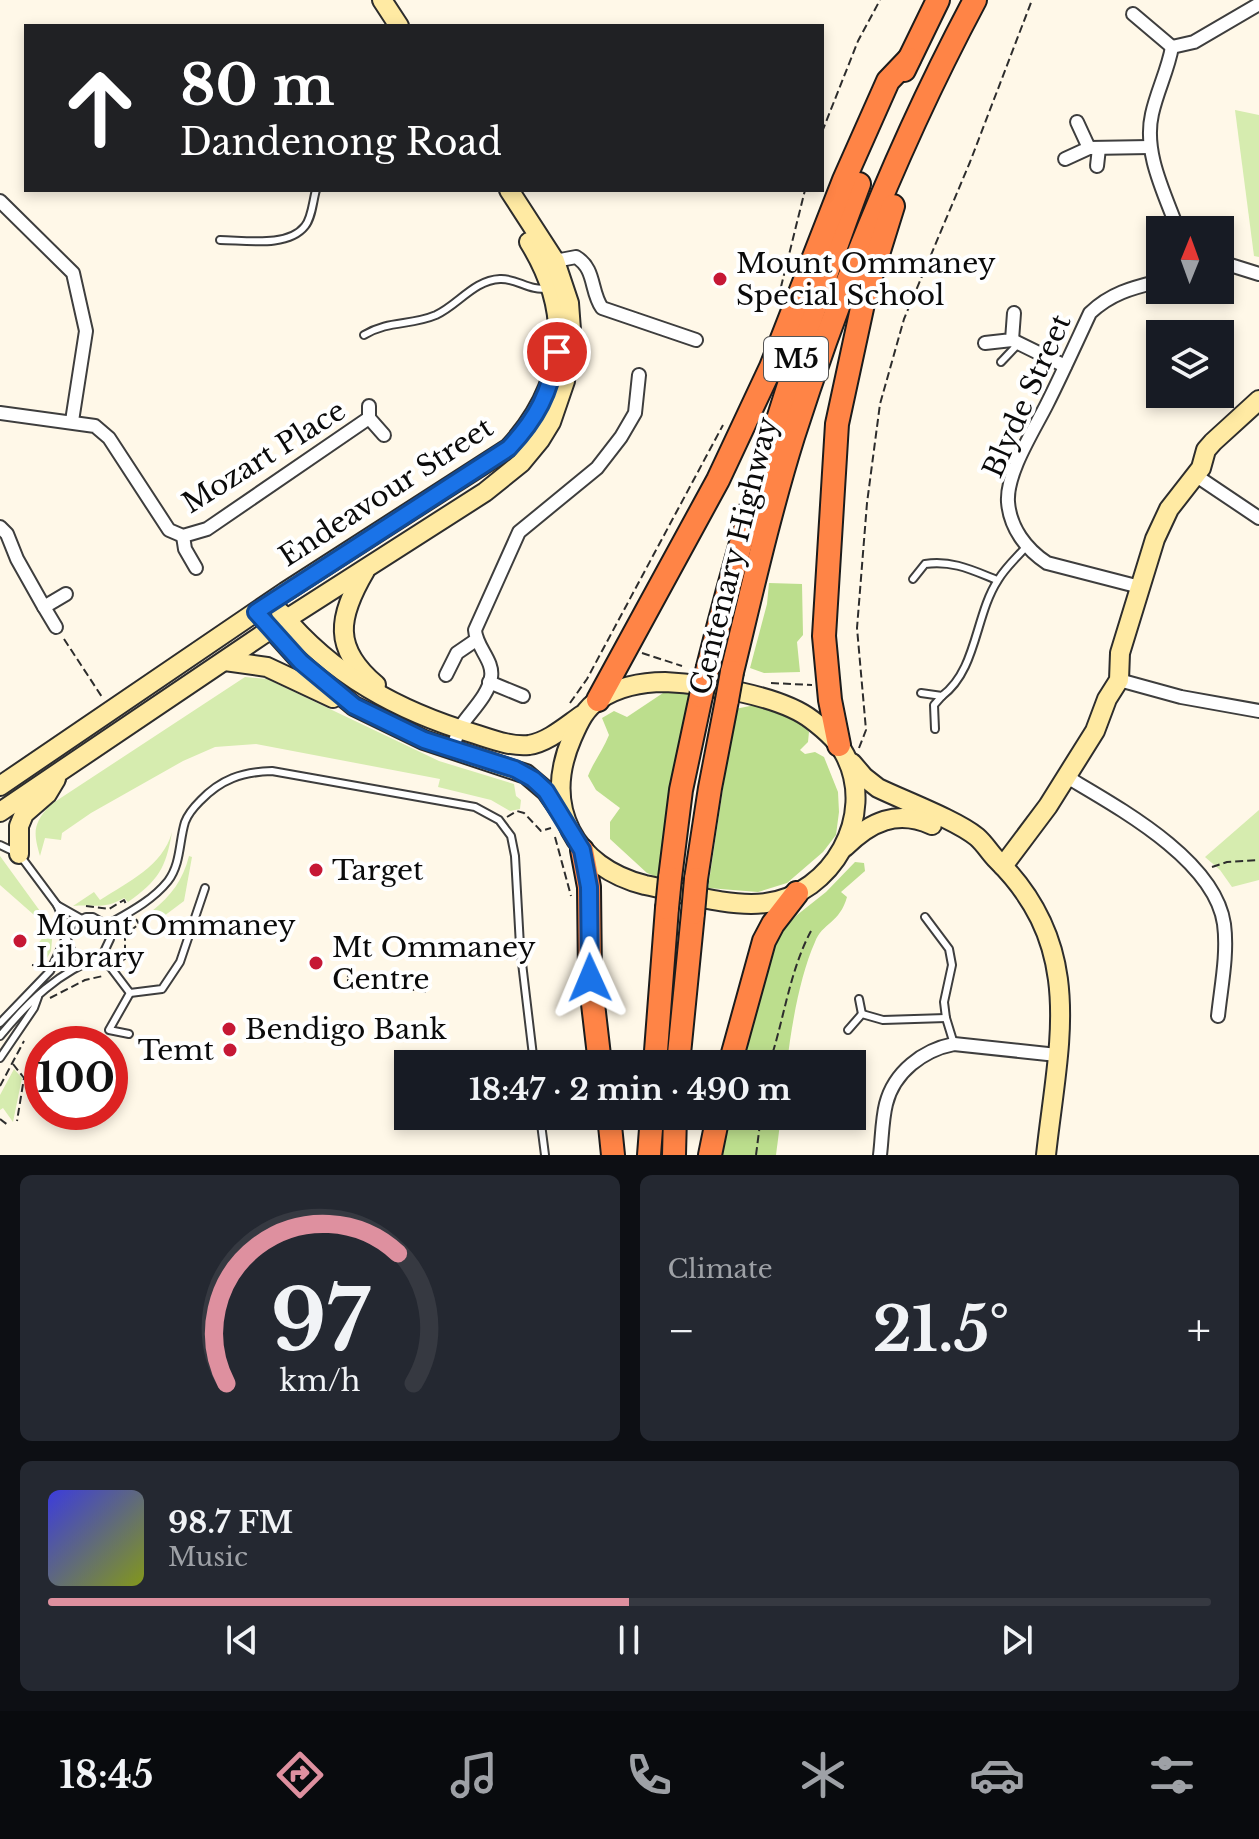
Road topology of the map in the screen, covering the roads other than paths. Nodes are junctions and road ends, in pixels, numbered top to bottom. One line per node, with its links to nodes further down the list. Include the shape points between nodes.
1 (367, 0): 7 (main road)
2 (382, 0): 8 (main road)
3 (938, 0): 10 (highway, Centenary Highway / M5)
4 (975, 0): 16 (highway, Centenary Highway / M5)
5 (1259, 4): 9 (street, via 1194,42)
6 (1133, 14): 9 (street)
7 (383, 24)
8 (398, 24)
9 (1172, 47): 12 (street, via 1151,116)
10 (909, 59): 67 (highway, via 888,81 875,109 786,333 718,480); 106 (highway, Centenary Highway / M5, bridge, via 876,135 788,384 708,667 681,790)
11 (1077, 122): 13 (street)
12 (1150, 147): 13 (street); 21 (street)
13 (1094, 148): 14 (street); 15 (street)
14 (1065, 159)
15 (1097, 166)
16 (894, 170): 71 (highway, via 899,191 864,299 836,437 824,636 830,700); 107 (highway, Centenary Highway / M5, bridge, via 793,438 732,672 696,879)
17 (315, 192): 22 (lane, via 307,225 295,235)
18 (495, 192): 27 (main road, Endeavour Street)
19 (510, 192): 23 (main road, Endeavour Street)
20 (0, 201): 38 (street, via 73,273 86,331)
21 (1173, 216)
22 (220, 240)
23 (555, 261): 30 (street, via 576,257 585,262 602,308); 47 (main road, Endeavour Street, via 569,303 571,330 565,381 551,422 521,463 485,492)
24 (1234, 266): 25 (street)
25 (1259, 274)
26 (1146, 285): 34 (street, Blyde Street, via 1117,292 1090,313)
27 (552, 287): 29 (lane, via 538,290 503,278 488,281 440,313 379,326); 54 (main road, Endeavour Street, via 557,352 548,389 531,424 509,448)
28 (1014, 313): 31 (street)
29 (364, 335)
30 (696, 340)
31 (1015, 341): 32 (street); 33 (lane); 34 (street)
32 (985, 343)
33 (1001, 362)
34 (1065, 366): 44 (street, Blyde Street, via 1010,485 1011,515)
35 (639, 375): 57 (street, via 635,413 621,437 597,468 519,532 475,630)
36 (1259, 400): 40 (main road, via 1213,442)
37 (0, 413): 38 (street, Mozart Place)
38 (72, 421): 43 (street, Mozart Place, via 95,426 109,438 169,530)
39 (384, 435): 43 (street, Mozart Place, via 369,412 207,529)
40 (1195, 475): 41 (street); 51 (main road, via 1169,509)
41 (1259, 518)
42 (0, 527): 53 (street)
43 (183, 536): 48 (street, Mozart Place)
44 (1026, 547): 50 (lane); 51 (street, via 1047,563)
45 (919, 555): 46 (lane)
46 (925, 564): 49 (lane); 50 (lane, via 956,564)
47 (367, 567): 55 (main road, Endeavour Street); 65 (main road, via 345,610 343,635 355,663)
48 (196, 568)
49 (913, 579)
50 (997, 580): 64 (lane, via 961,676)
51 (1140, 587): 60 (main road, via 1120,653)
52 (66, 594): 53 (street)
53 (44, 607): 56 (street)
54 (264, 607): 55 (main road); 75 (main road, Endeavour Street)
55 (283, 622): 58 (main road, Endeavour Street); 65 (main road, via 328,663); 66 (main road, via 301,662)
56 (56, 627)
57 (476, 640): 59 (street, via 457,653); 61 (street, via 488,662)
58 (225, 661): 66 (main road, via 267,667); 73 (main road, Endeavour Street)
59 (446, 675)
60 (1119, 680): 68 (street); 74 (main road)
61 (489, 682): 63 (street); 69 (street)
62 (921, 693): 64 (lane)
63 (523, 696)
64 (942, 696): 70 (lane, via 934,705)
65 (400, 705): 69 (main road)
66 (354, 706): 72 (main road)
67 (582, 707): 69 (main road, via 542,741 525,745); 71 (main road, via 642,683 690,684 782,704); 77 (main road)
68 (1259, 711)
69 (459, 729): 72 (street)
70 (935, 729)
71 (850, 748): 79 (main road, via 856,801); 82 (main road, via 870,783 968,831)
72 (452, 750): 77 (main road, via 526,774 546,791)
73 (62, 770): 76 (main road, Endeavour Street); 81 (main road, via 47,794 24,814)
74 (1067, 777): 82 (main road); 97 (street, via 1175,847 1200,872 1224,923)
75 (0, 786)
76 (0, 812)
77 (554, 822): 80 (main road)
78 (0, 845): 81 (lane)
79 (843, 849): 82 (main road, via 879,821 908,817); 84 (main road, via 824,874)
80 (582, 850): 84 (main road, via 602,869 645,885 754,904); 105 (highway)
81 (19, 854): 85 (lane)
82 (999, 862): 109 (main road, via 1042,922 1057,966)
83 (205, 888): 93 (lane, via 180,962 162,989)
84 (797, 893): 108 (highway, via 764,941)
85 (57, 905): 87 (lane); 89 (lane)
86 (925, 917): 98 (lane, via 949,949)
87 (80, 918): 88 (lane, via 93,917); 89 (lane)
88 (107, 925): 91 (lane, via 110,939); 104 (lane, via 169,880 191,811 225,780 249,772 272,771 475,807 499,820 511,836)
89 (68, 930): 90 (lane)
90 (67, 939): 92 (lane, via 73,955); 99 (lane, via 50,971)
91 (102, 956): 92 (lane); 93 (lane)
92 (87, 961): 94 (lane)
93 (130, 993): 101 (lane, via 109,1030)
94 (39, 994): 102 (lane); 110 (lane)
95 (859, 999): 96 (lane)
96 (862, 1014): 98 (lane, via 883,1020); 100 (lane)
97 (1218, 1016)
98 (946, 1018): 103 (lane)
99 (0, 1023)
100 (848, 1030)
101 (129, 1034)
102 (0, 1036)
103 (954, 1044): 109 (street); 121 (street, via 922,1055 899,1077 886,1102)
104 (532, 1050)
105 (598, 1050)
106 (656, 1050)
107 (679, 1050)
108 (734, 1050)
109 (1057, 1055): 122 (main road)
110 (0, 1058)
111 (542, 1130): 116 (lane)
112 (610, 1130): 117 (highway)
113 (651, 1130): 118 (highway)
114 (675, 1130): 119 (highway)
115 (715, 1130): 120 (highway)
116 (545, 1155)
117 (613, 1155)
118 (649, 1155)
119 (674, 1155)
120 (710, 1155)
121 (880, 1155)
122 (1046, 1155)

